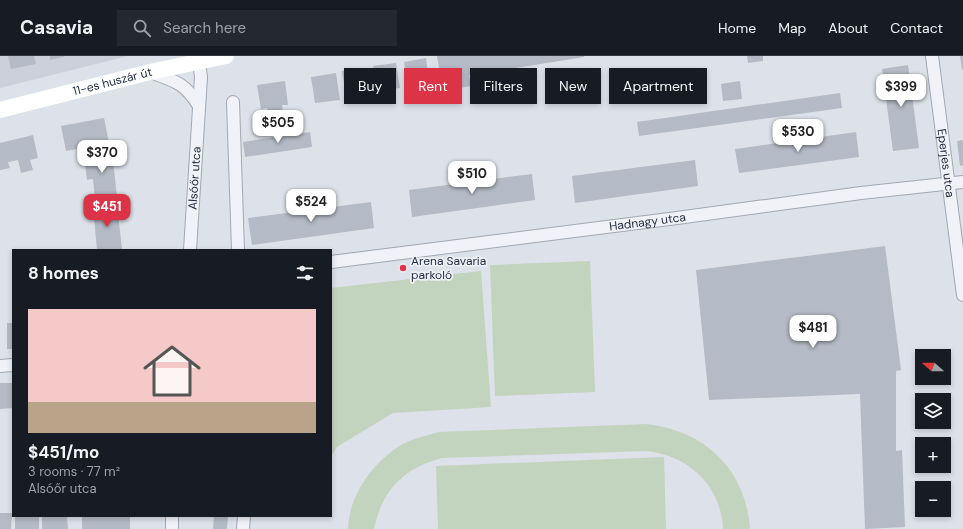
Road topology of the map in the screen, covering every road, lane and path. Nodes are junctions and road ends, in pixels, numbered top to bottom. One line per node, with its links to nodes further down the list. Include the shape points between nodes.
1 (226, 56): 3 (main road, 11-es huszár út)
2 (932, 56): 9 (street, Eperjes utca)
3 (199, 61): 4 (main road, 11-es huszár út); 6 (street, Alsóőr utca)
4 (150, 72): 6 (street, via 180,84 187,89); 7 (main road, 11-es huszár út)
5 (233, 102): 11 (street)
6 (199, 106): 10 (street, Alsóőr utca)
7 (0, 110)
8 (963, 182): 9 (street, Hadnagy utca)
9 (948, 184): 12 (street, Hadnagy utca); 13 (street, Eperjes utca)
10 (190, 249)
11 (238, 249)
12 (332, 262)
13 (963, 295)
14 (12, 365): 15 (street)
15 (0, 366)
16 (172, 517): 18 (street)
17 (244, 517): 19 (street)
18 (172, 529)
19 (243, 529)

